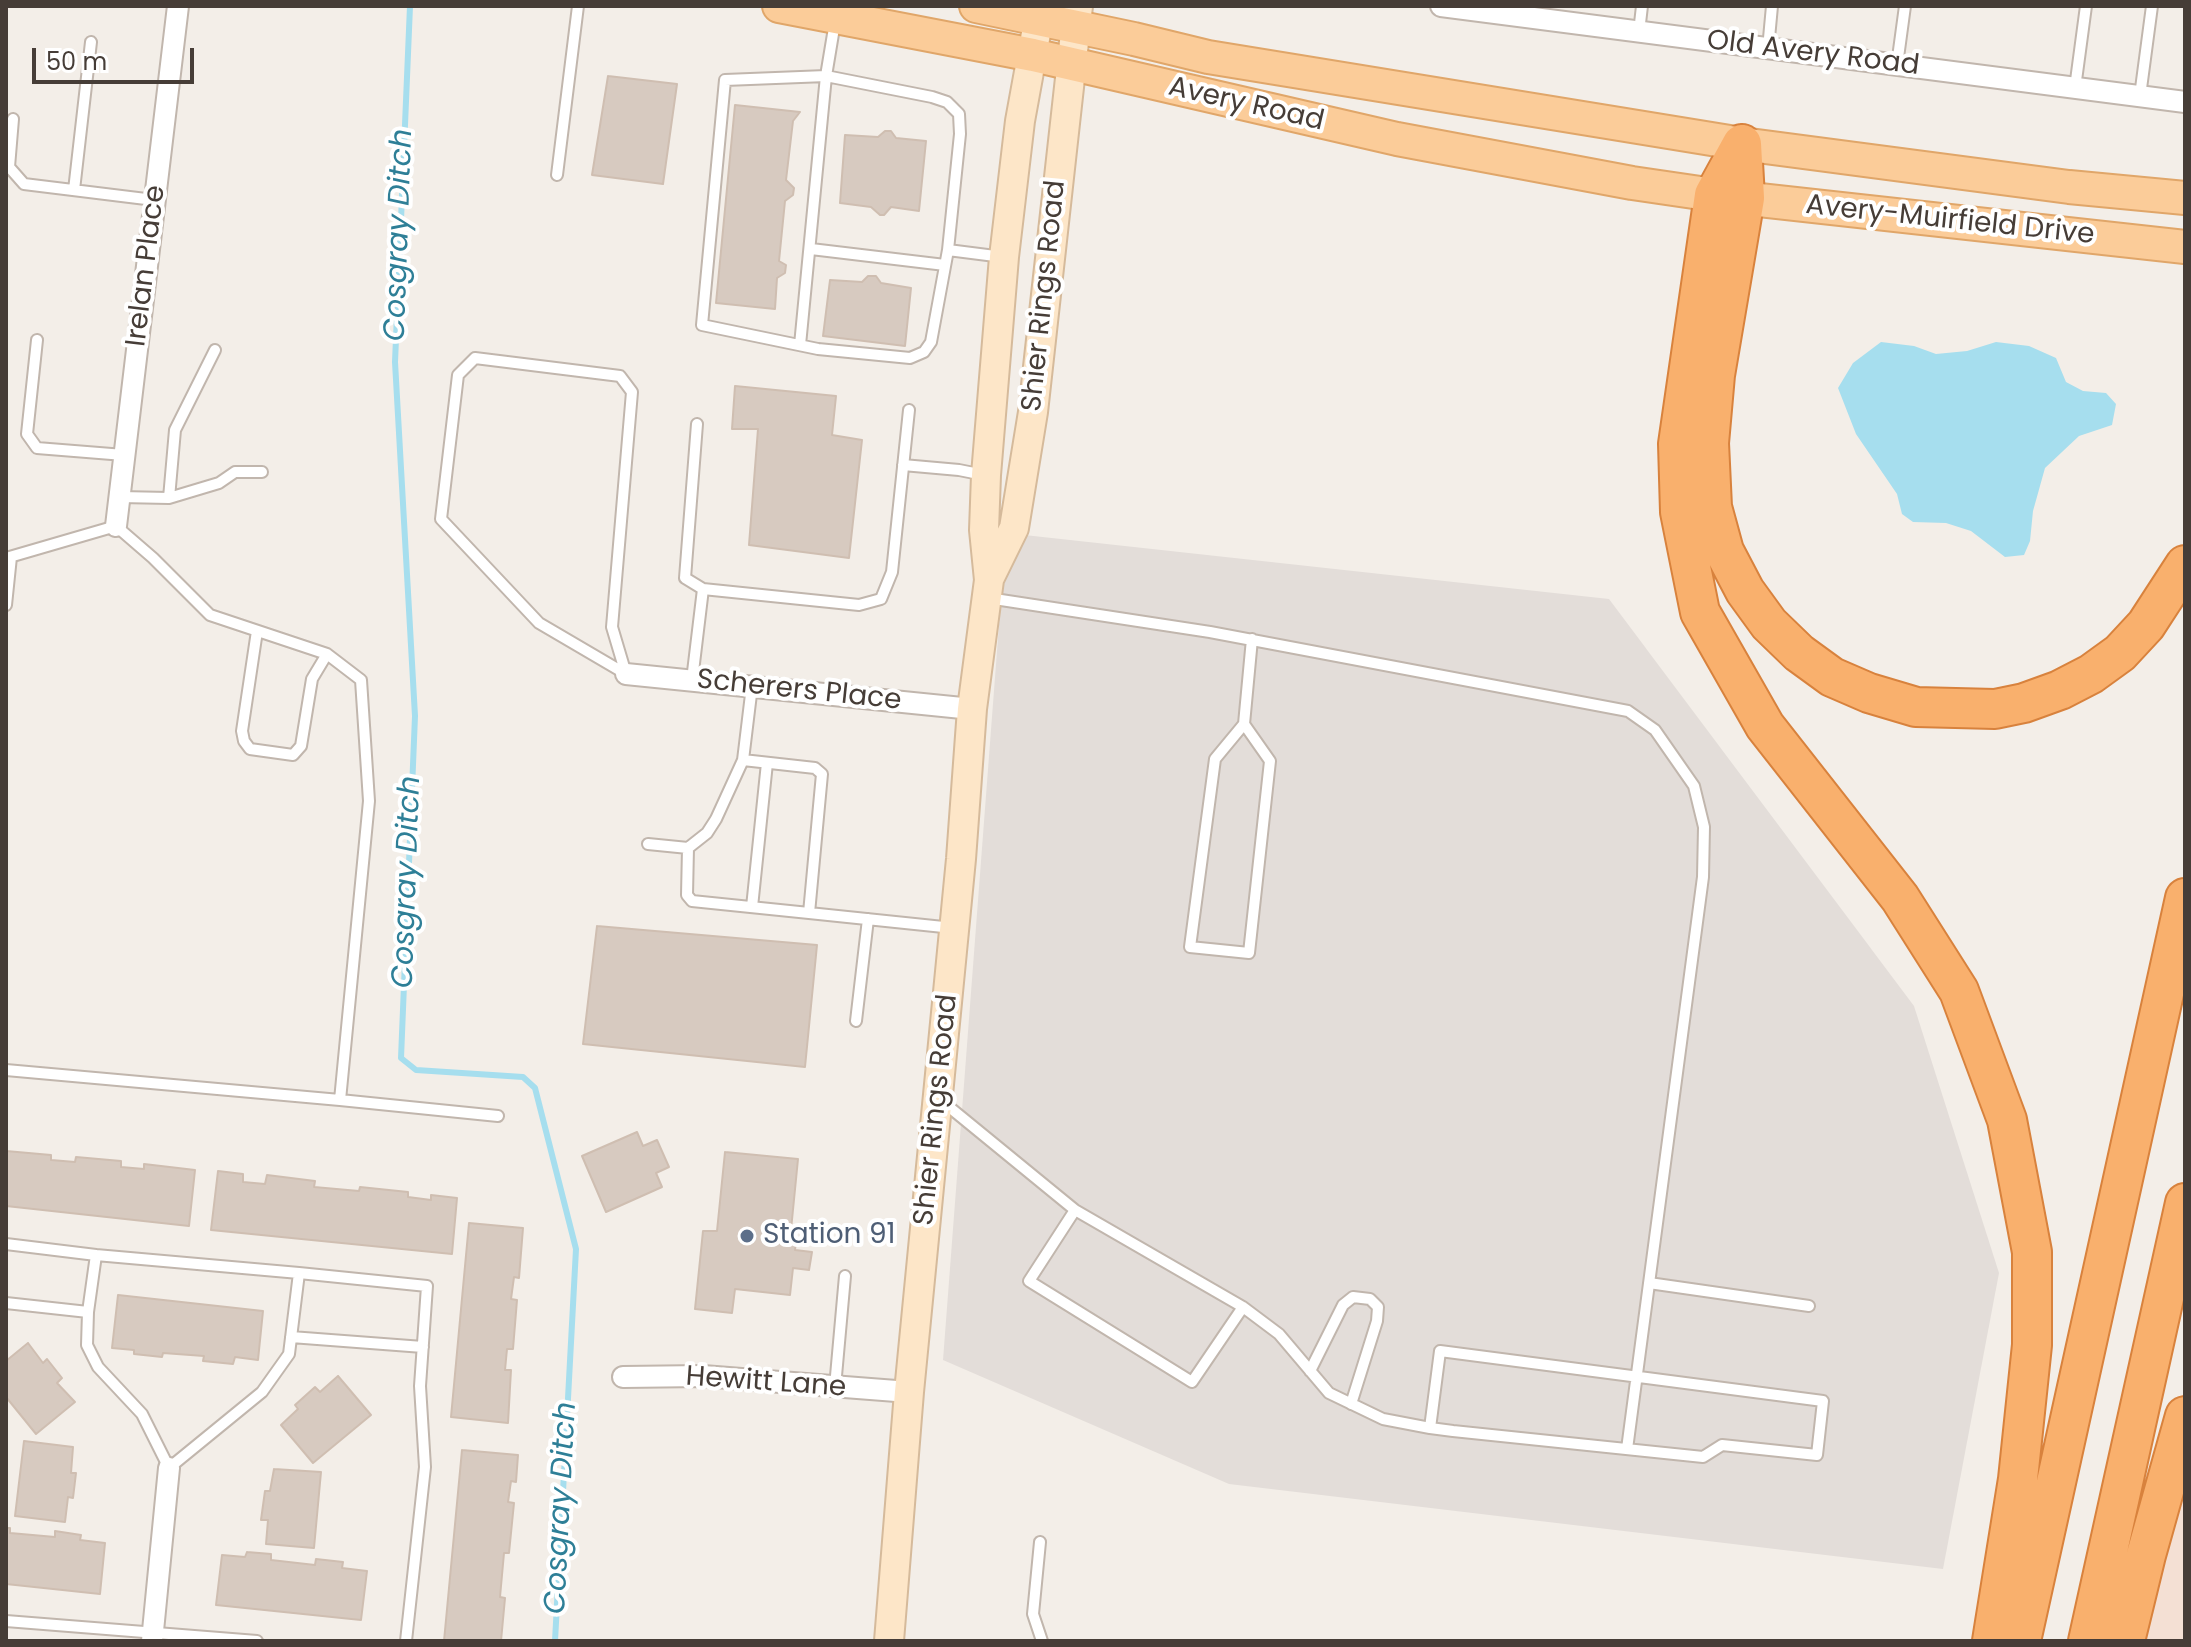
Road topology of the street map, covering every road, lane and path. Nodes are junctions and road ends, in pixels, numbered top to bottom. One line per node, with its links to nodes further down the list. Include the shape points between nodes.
1 (178, 6): 31 (street, Irelan Place)
2 (578, 6): 27 (lane)
3 (779, 6): 13 (main road, Avery Road)
4 (976, 6): 12 (main road, Avery Road)
5 (1441, 6): 11 (street, Old Avery Road)
6 (1642, 6): 15 (lane)
7 (1772, 6): 17 (lane)
8 (1905, 6): 20 (lane)
9 (2086, 6): 22 (lane)
10 (2152, 6): 23 (lane)
11 (1526, 12): 15 (street, Old Avery Road)
12 (1040, 13): 14 (main road, Avery Road); 18 (main road, Shier Rings Road)
13 (836, 16): 18 (main road, Avery Road); 21 (lane)
14 (1078, 17): 19 (main road, Shier Rings Road); 26 (main road, Avery Road, via 1208,57)
15 (1639, 32): 17 (street, Old Avery Road)
16 (91, 42): 28 (lane)
17 (1768, 49): 20 (street, Old Avery Road)
18 (1037, 56): 19 (main road, Avery Road); 35 (main road, Shier Rings Road, via 1020,121)
19 (1074, 65): 29 (main road, Avery Road, via 1397,139); 42 (main road, Shier Rings Road)
20 (1897, 65): 22 (street, Old Avery Road)
21 (826, 76): 33 (lane); 34 (lane, via 932,97 959,114); 38 (lane, via 725,80 702,325)
22 (2075, 88): 23 (street, Old Avery Road)
23 (2140, 96): 24 (street, Old Avery Road)
24 (2185, 102)
25 (13, 119): 28 (lane, via 9,167 24,184)
26 (1742, 144): 29 (highway); 30 (main road, Avery-Muirfield Drive)
27 (557, 175)
28 (74, 190): 31 (lane)
29 (1730, 197): 32 (main road, Avery-Muirfield Drive); 51 (highway, via 1709,443 1712,507 1724,551 1745,591 1799,653 1832,677 1916,707 1995,709 2024,703 2091,674 2120,653 2146,625); 107 (highway, via 1678,444 1680,512 1700,612 1765,726 1900,898 1959,991 2007,1120 2032,1252 2032,1345 2018,1479)
30 (2185, 198)
31 (154, 200): 43 (street, Irelan Place)
32 (2185, 247)
33 (811, 249): 36 (lane); 38 (lane)
34 (948, 250): 35 (lane); 36 (lane)
35 (1010, 258): 42 (main road, via 1007,401); 46 (main road, Shier Rings Road)
36 (945, 265): 38 (lane, via 931,342 924,352 910,358)
37 (37, 340): 43 (lane, via 27,434 37,448)
38 (800, 345)
39 (215, 350): 48 (lane, via 175,430)
40 (909, 410): 44 (lane)
41 (697, 424): 53 (lane, via 685,578)
42 (1027, 449): 52 (main road, Shier Rings Road, via 1014,528)
43 (124, 455): 47 (street, Irelan Place)
44 (903, 465): 46 (lane); 53 (lane, via 892,572 881,599 859,605)
45 (262, 472): 48 (lane, via 235,472 219,483)
46 (986, 475): 52 (main road, Shier Rings Road)
47 (120, 497): 48 (lane); 49 (street, Irelan Place)
48 (169, 498)
49 (116, 526): 50 (lane); 55 (lane, via 210,615)
50 (8, 557): 54 (lane)
51 (2185, 565)
52 (987, 588): 56 (lane); 61 (main road, Shier Rings Road)
53 (703, 589): 59 (lane)
54 (6, 605)
55 (257, 631): 57 (lane); 57 (lane, via 242,731 250,749 282,756 293,755 301,746 312,679)
56 (1252, 639): 62 (lane); 83 (lane, via 1628,711 1655,730 1694,786 1704,827 1703,877)
57 (327, 654): 75 (lane, via 361,680 369,801)
58 (626, 674): 58 (lane, via 612,627 632,392 620,376 475,358 458,375 441,519 539,623); 59 (street, Scherers Place)
59 (692, 680): 60 (street, Scherers Place)
60 (752, 686): 61 (street, Scherers Place); 63 (lane)
61 (972, 709): 71 (main road, Shier Rings Road)
62 (1244, 724): 62 (lane, via 1215,759 1190,947 1249,953 1270,761)
63 (743, 760): 64 (lane); 66 (lane, via 716,819)
64 (767, 763): 68 (lane); 69 (lane, via 815,768 822,774)
65 (648, 844): 66 (lane)
66 (688, 848): 68 (lane, via 687,895 692,901)
67 (2185, 898): 108 (highway)
68 (752, 907): 69 (lane)
69 (809, 913): 70 (lane)
70 (868, 919): 71 (lane); 72 (lane)
71 (955, 928): 74 (main road, Shier Rings Road)
72 (856, 1021)
73 (6, 1070): 75 (lane)
74 (938, 1098): 78 (lane); 94 (main road, Shier Rings Road)
75 (340, 1100): 76 (lane)
76 (498, 1116)
77 (2185, 1203): 109 (highway)
78 (1075, 1210): 86 (lane); 86 (lane, via 1029,1281 1192,1382)
79 (6, 1244): 80 (lane)
80 (96, 1255): 81 (lane); 87 (lane)
81 (299, 1273): 88 (lane); 89 (lane, via 427,1286)
82 (845, 1276): 93 (lane)
83 (1649, 1283): 85 (lane); 92 (lane)
84 (6, 1303): 87 (lane)
85 (1809, 1306)
86 (1243, 1307): 90 (lane, via 1279,1334)
87 (88, 1312): 99 (lane, via 87,1345 98,1367 142,1414)
88 (291, 1337): 89 (lane); 99 (lane, via 289,1354 262,1392)
89 (423, 1347): 104 (lane, via 425,1467)
90 (1310, 1371): 95 (lane, via 1329,1393); 95 (lane, via 1343,1305 1353,1297 1370,1299 1378,1307 1377,1321)
91 (623, 1377): 93 (street, Hewitt Lane, via 703,1376)
92 (1636, 1377): 97 (lane, via 1440,1351); 98 (lane); 98 (lane, via 1823,1401 1817,1455 1722,1445 1703,1457)
93 (835, 1387): 94 (street, Hewitt Lane)
94 (909, 1392): 105 (main road, Shier Rings Road)
95 (1351, 1404): 97 (lane, via 1383,1419)
96 (2185, 1416): 110 (highway)
97 (1430, 1428): 98 (lane)
98 (1627, 1449)
99 (169, 1468): 102 (street)
100 (1040, 1542): 106 (lane, via 1033,1614)
101 (6, 1621): 102 (lane)
102 (152, 1636): 103 (lane)
103 (257, 1641)
104 (406, 1641)
105 (889, 1641)
106 (1042, 1641)
107 (1992, 1641)
108 (2021, 1641)
109 (2088, 1641)
110 (2125, 1641)

